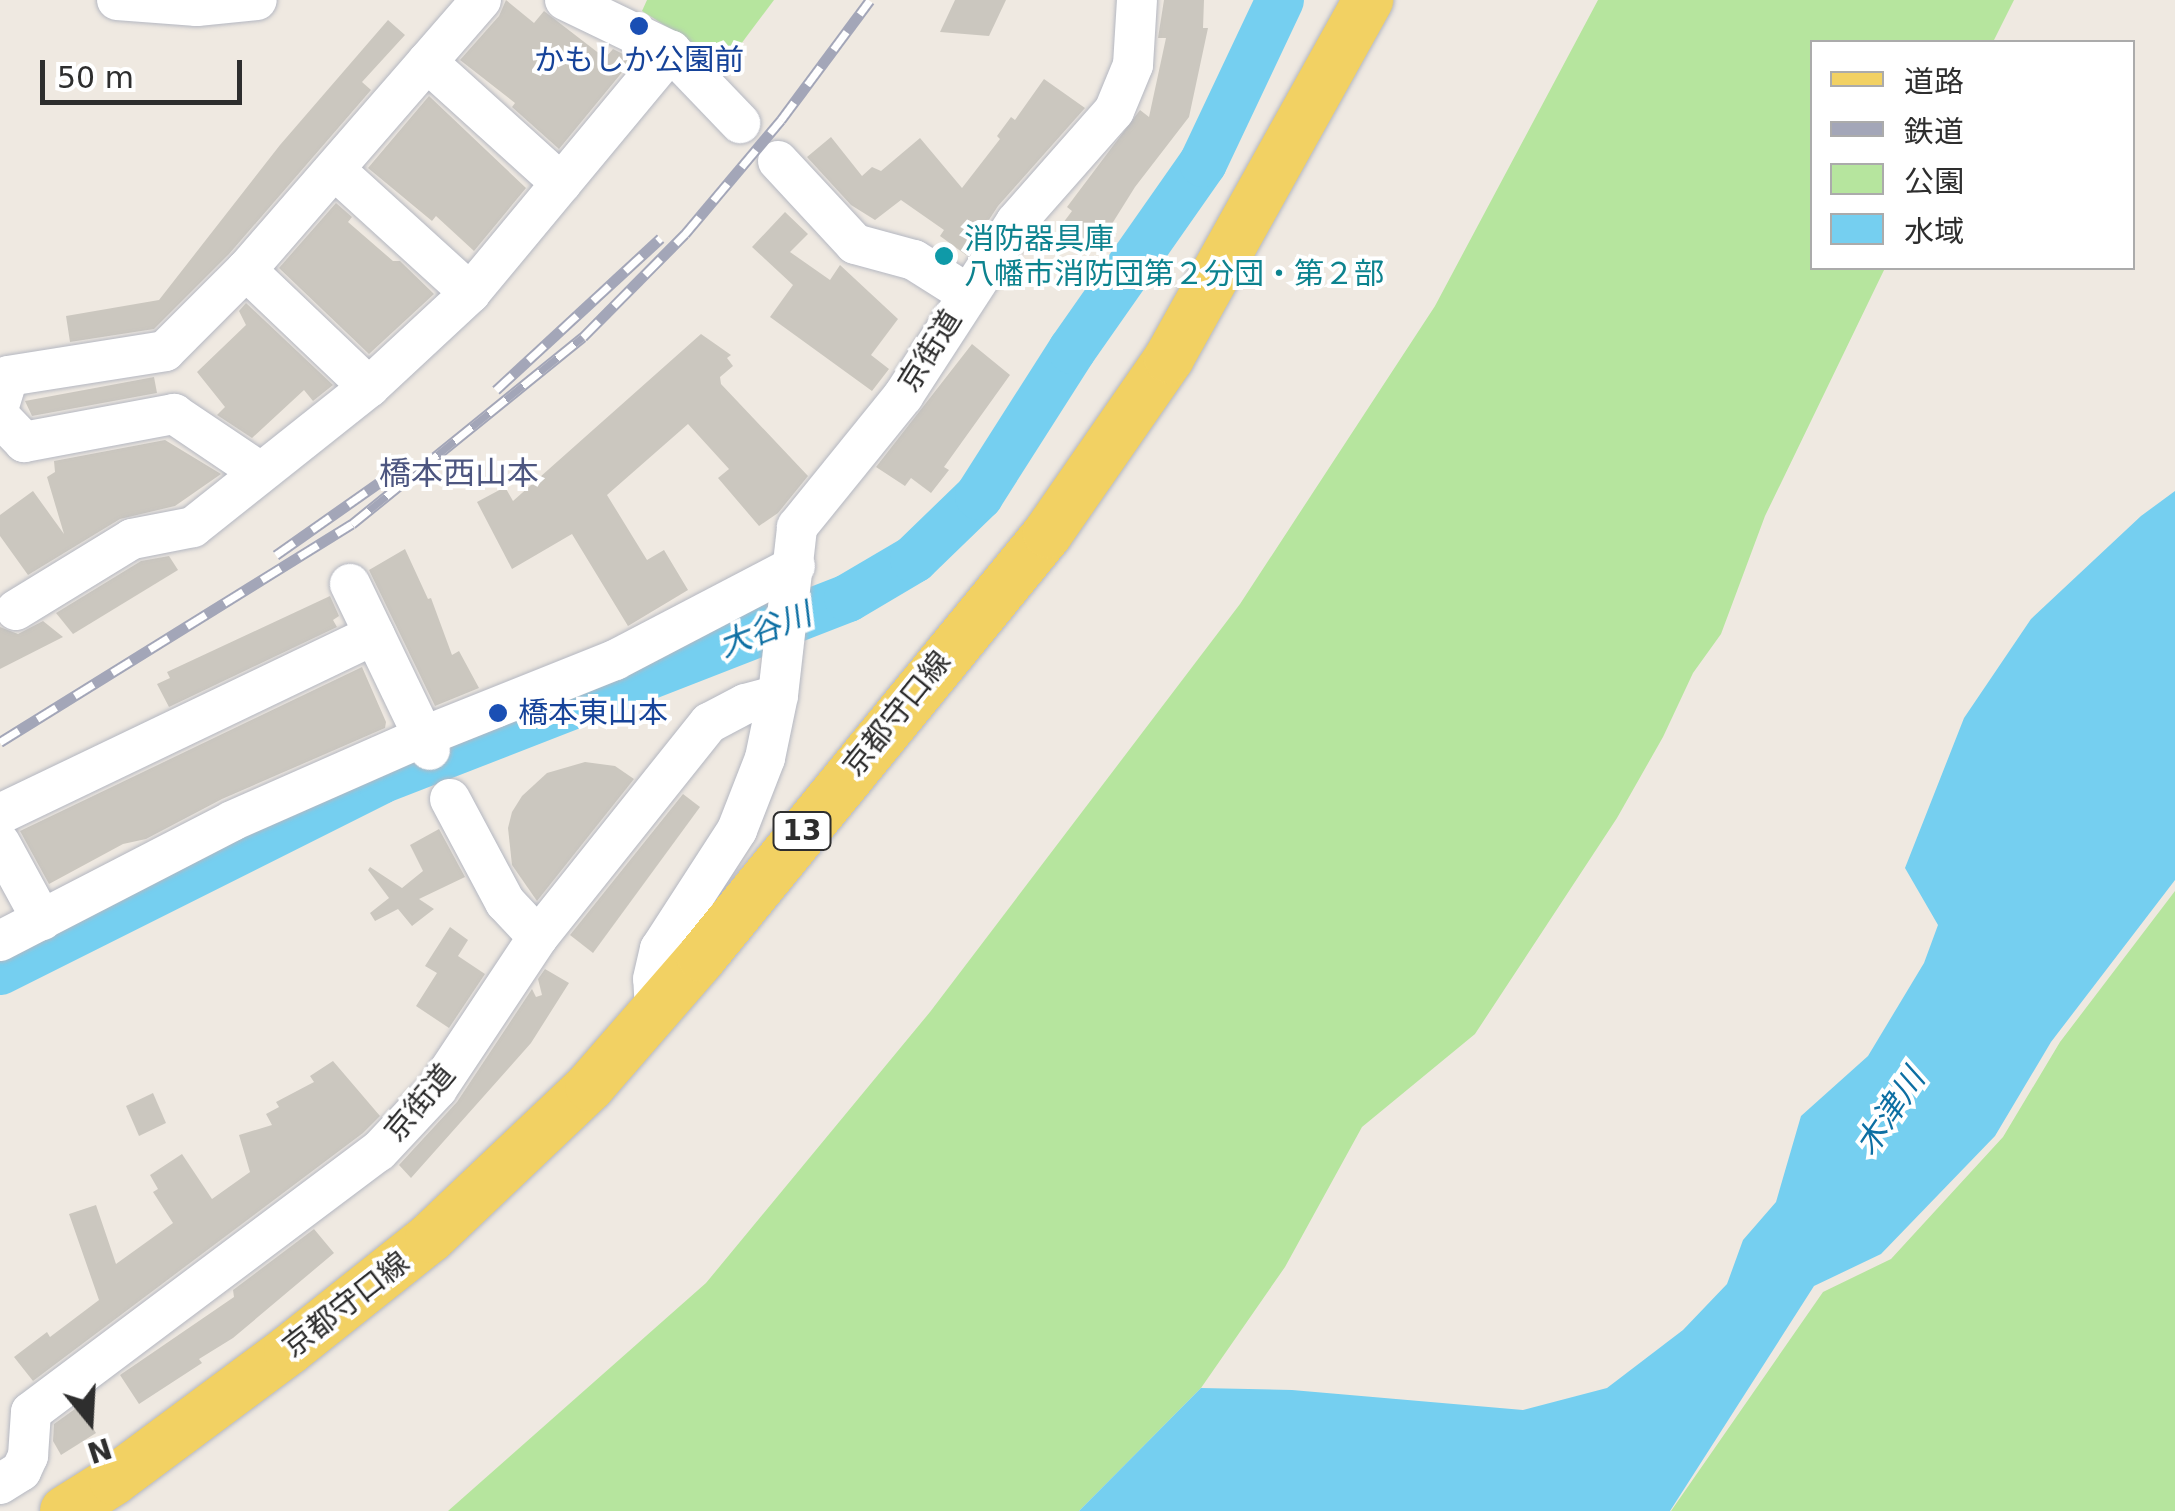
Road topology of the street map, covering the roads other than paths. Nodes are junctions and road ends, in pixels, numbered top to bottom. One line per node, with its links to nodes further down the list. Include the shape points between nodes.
1 (117, 0): 7 (street)
2 (257, 0): 7 (street)
3 (482, 0): 9 (street)
4 (565, 0): 8 (street)
5 (1136, 0): 16 (street, 京街道, via 1133,65 1114,111 1016,222)
6 (1368, 0): 35 (main road, 京都守口線 / 13, via 1169,358 1048,533)
7 (197, 3)
8 (671, 51): 10 (street); 13 (street)
9 (427, 62): 12 (street); 13 (street)
10 (740, 123)
11 (778, 161): 16 (street, via 855,244 914,260)
12 (335, 170): 14 (street); 15 (street)
13 (561, 183): 15 (street)
14 (246, 270): 17 (street); 18 (street)
15 (470, 293): 18 (street)
16 (966, 293): 24 (street, 京街道, via 903,396 796,526)
17 (166, 351): 19 (street, via 8,376); 20 (street)
18 (369, 388): 22 (street)
19 (0, 403)
20 (174, 414): 21 (street, via 24,442); 22 (street)
21 (0, 417)
22 (260, 472): 25 (street, via 193,527 132,540)
23 (350, 584): 26 (street)
24 (792, 585): 27 (street, 京街道); 28 (street)
25 (16, 610)
26 (374, 636): 28 (street); 30 (street)
27 (781, 680): 33 (street, 京街道, via 709,723); 35 (street, 京街道, via 765,758 737,830 660,949)
28 (427, 743): 32 (street, via 232,821)
29 (450, 800): 33 (street, via 505,902)
30 (0, 814)
31 (0, 843): 32 (street)
32 (42, 920): 34 (street)
33 (538, 937): 36 (street, 京街道, via 437,1089 378,1151 31,1412 28,1456 21,1471)
34 (0, 942)
35 (655, 1012): 37 (main road, 京都守口線 / 13, via 590,1086 430,1238 289,1350)
36 (0, 1484)
37 (65, 1511)

